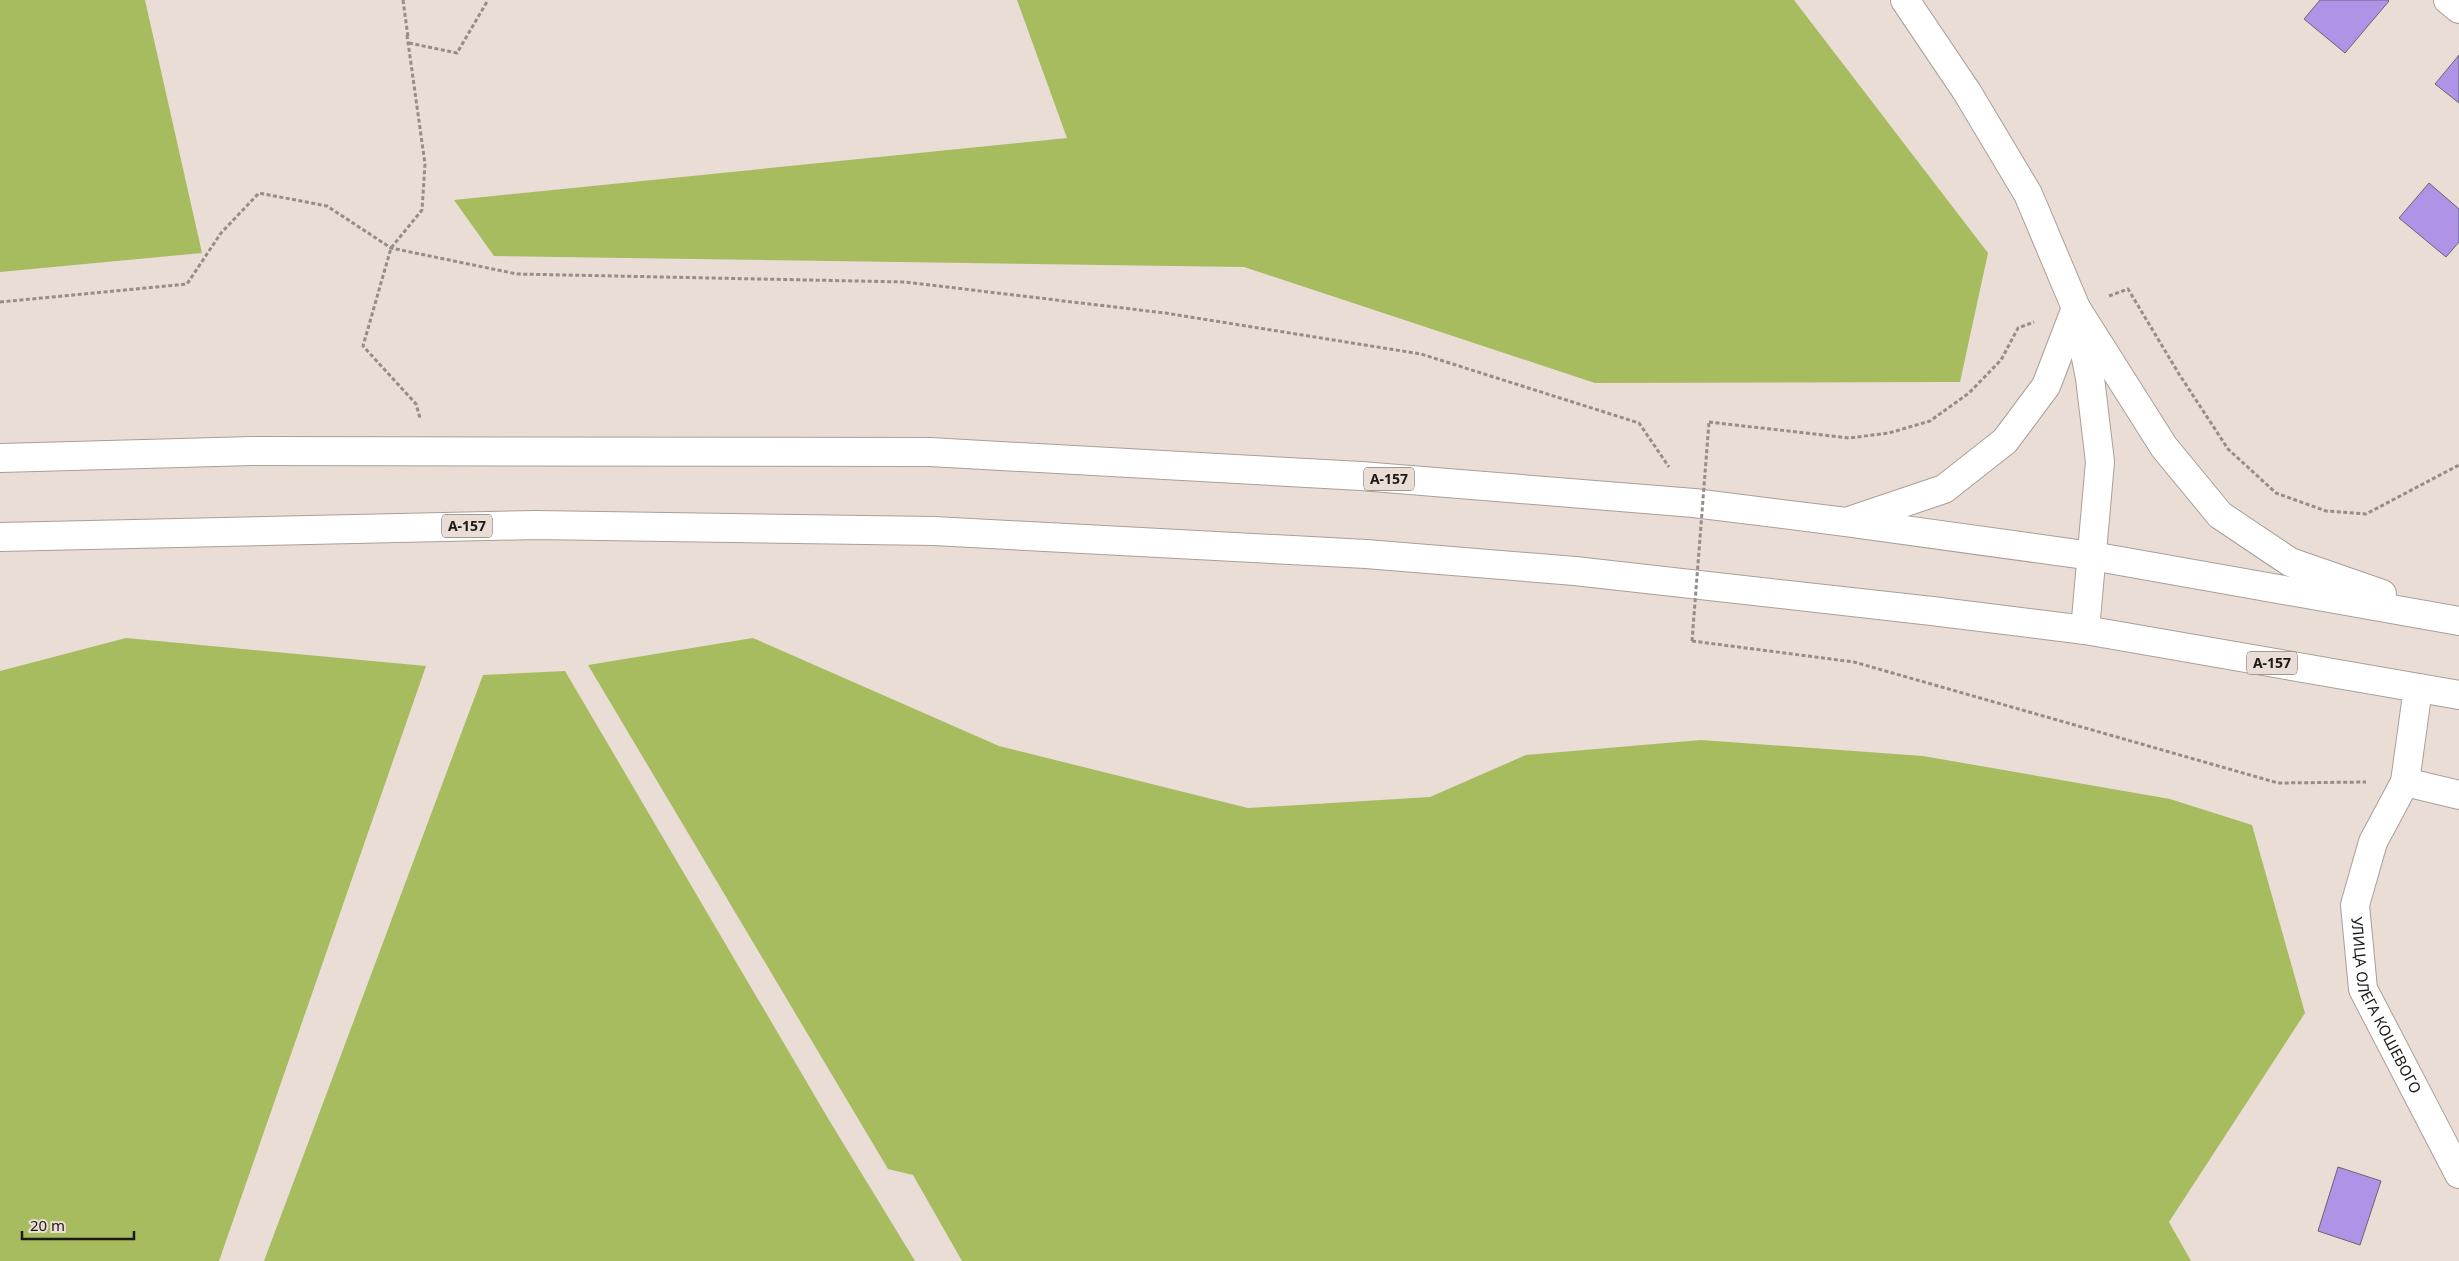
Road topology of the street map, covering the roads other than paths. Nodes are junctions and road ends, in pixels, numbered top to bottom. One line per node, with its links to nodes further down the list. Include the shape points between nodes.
1 (1905, 0): 4 (main road, via 1968,92 2028,194)
2 (2448, 0): 3 (main road)
3 (2459, 9)
4 (2076, 308): 6 (main road, via 2046,386 2005,441 1944,489); 8 (main road, via 2090,378 2100,462); 9 (main road, via 2164,447 2220,515 2290,562)
5 (0, 458): 6 (main road, А-157, via 252,451 930,452 1361,476 1694,503)
6 (1846, 522): 8 (main road, А-157)
7 (0, 537): 10 (main road, А-157, via 536,525 934,531 1366,554 1575,571)
8 (2092, 556): 9 (main road, А-157); 10 (main road)
9 (2459, 621)
10 (2085, 630): 11 (main road, А-157)
11 (2418, 688): 12 (main road, А-157); 13 (main road, УЛИЦА ОЛЕГА КОШЕВОГО)
12 (2459, 695)
13 (2405, 782): 14 (main road); 15 (main road, УЛИЦА ОЛЕГА КОШЕВОГО, via 2373,842 2355,905 2363,989)
14 (2459, 795)
15 (2459, 1174)

